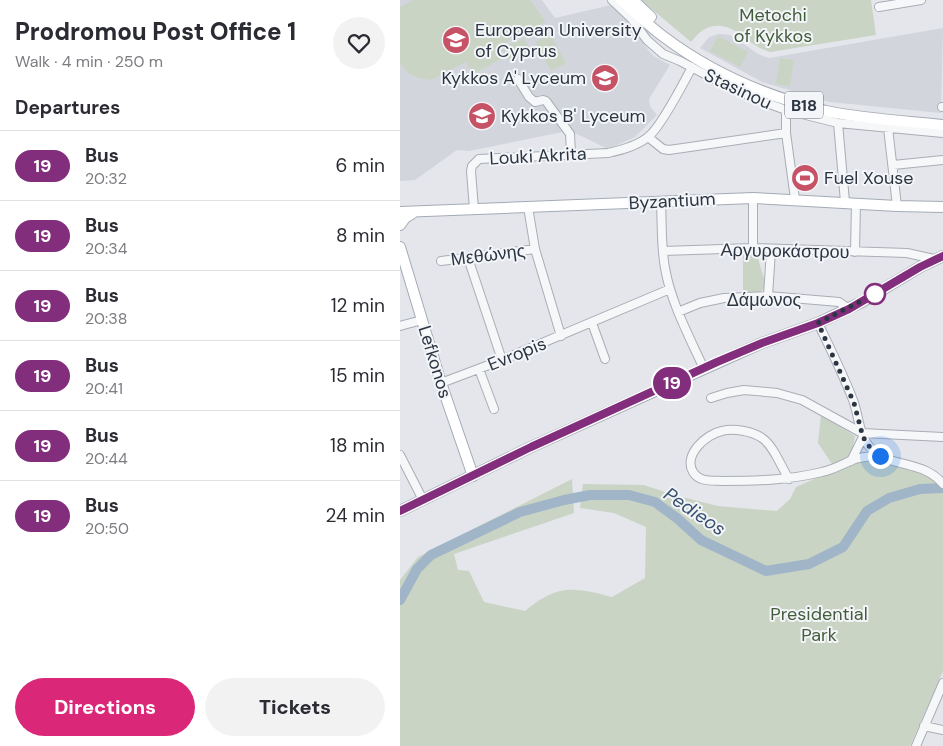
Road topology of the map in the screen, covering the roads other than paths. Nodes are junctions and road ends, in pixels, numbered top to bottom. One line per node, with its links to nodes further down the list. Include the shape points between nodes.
1 (612, 0): 10 (street, Stasinou, via 632,18)
2 (621, 0): 8 (main road, B18)
3 (625, 0): 8 (main road, B18)
4 (633, 0): 15 (main road, B18, via 674,37 711,64 770,92 829,109)
5 (922, 0): 6 (street)
6 (908, 1): 7 (street)
7 (879, 7)
8 (637, 14): 9 (main road, B18)
9 (664, 37): 10 (street); 15 (main road, B18, via 741,83 772,96 828,111)
10 (655, 48): 11 (street, Stasinou)
11 (692, 67): 13 (street, Stasinou, via 731,88); 19 (street)
12 (518, 79): 20 (street, via 529,97 535,102 546,101 566,126 570,134)
13 (786, 110): 14 (street, Stasinou); 18 (street)
14 (838, 123): 16 (street, Stasinou); 26 (street)
15 (943, 124)
16 (888, 128): 17 (street, Stasinou); 22 (street)
17 (943, 133)
18 (786, 134): 19 (street, via 669,150 663,150); 24 (street)
19 (648, 137): 20 (street, Louki Akrita, via 617,151)
20 (571, 154): 31 (street, Louki Akrita, via 479,159 471,171)
21 (943, 160): 22 (street)
22 (893, 165): 28 (street)
23 (753, 198): 24 (main road, Byzantium); 25 (main road, Byzantium); 36 (street)
24 (795, 199): 26 (main road, Byzantium)
25 (661, 202): 29 (main road, Byzantium); 39 (street)
26 (845, 202): 27 (main road, Byzantium)
27 (856, 203): 28 (main road, Byzantium); 40 (street)
28 (897, 206): 30 (main road, Byzantium)
29 (528, 207): 31 (main road, Byzantium); 37 (street)
30 (943, 208)
31 (474, 209): 33 (main road, Byzantium)
32 (400, 212): 33 (main road, Byzantium)
33 (416, 212): 34 (main road, via 404,218)
34 (400, 225)
35 (400, 247): 46 (main road, Lefkonos)
36 (753, 248): 38 (street, Αργυροκάστρου); 39 (street, Αργυροκάστρου)
37 (535, 249): 42 (street, Μεθώνης); 55 (street)
38 (771, 250): 40 (street, Αργυροκάστρου); 48 (street)
39 (663, 251): 47 (street)
40 (855, 252): 41 (street, Αργυροκάστρου)
41 (907, 253): 43 (street, Αργυροκάστρου); 45 (street)
42 (468, 258): 44 (street, Μεθώνης); 57 (street)
43 (938, 258): 45 (main road)
44 (441, 261)
45 (920, 267): 49 (main road)
46 (403, 268): 51 (main road, Lefkonos)
47 (670, 289): 50 (street); 53 (street, Evropis)
48 (768, 296): 49 (street, Δάμωνος, via 839,302); 50 (street, Δάμωνος, via 721,299)
49 (849, 309): 52 (main road)
50 (678, 312): 59 (street)
51 (422, 320): 54 (street); 60 (main road, Lefkonos)
52 (818, 323): 59 (main road); 63 (street, via 854,403)
53 (592, 324): 55 (street, Evropis); 56 (street)
54 (400, 326)
55 (562, 336): 57 (street, Evropis)
56 (605, 359)
57 (502, 360): 58 (street, Evropis)
58 (479, 369): 60 (street, Evropis); 62 (street)
59 (704, 369): 68 (main road)
60 (441, 383): 68 (main road, Lefkonos)
61 (711, 398): 63 (street, via 744,390 792,397 825,412)
62 (494, 409)
63 (862, 435): 64 (street); 66 (street); 67 (street)
64 (943, 437)
65 (400, 455): 71 (street)
66 (880, 456): 67 (street); 70 (street, via 920,467)
67 (851, 461): 69 (street, via 825,472)
68 (473, 476): 71 (main road)
69 (789, 479): 69 (street, via 768,444 755,434 741,431 714,433 691,460 692,471 704,481)
70 (942, 483)
71 (423, 500): 72 (main road)
72 (400, 511)
73 (943, 683): 74 (street)
74 (924, 726): 75 (street); 76 (street)
75 (943, 730)
76 (916, 746)

